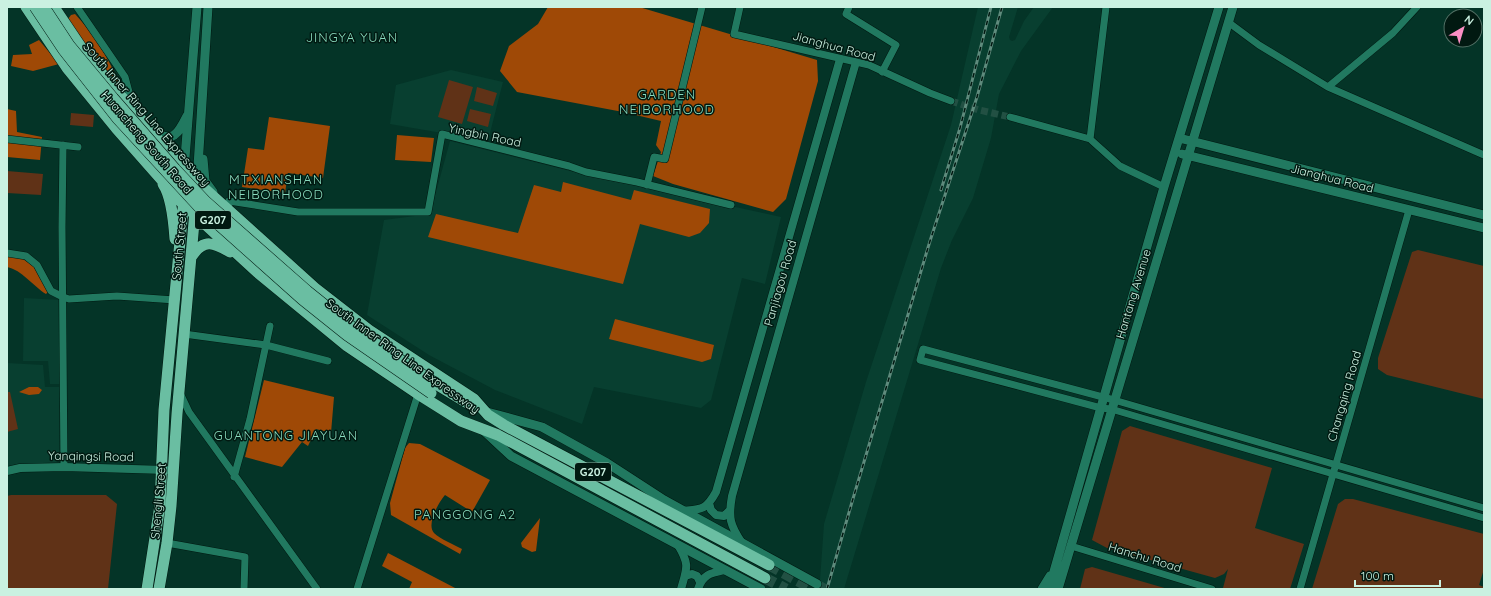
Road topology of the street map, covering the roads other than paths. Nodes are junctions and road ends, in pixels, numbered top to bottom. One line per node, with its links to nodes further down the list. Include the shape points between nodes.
1 (26, 7): 35 (highway, Huancheng South Road / G207, via 68,68)
2 (35, 7): 58 (highway, South Inner Ring Line Expressway / G207, bridge, via 63,49 118,119 200,208 347,335)
3 (44, 7): 58 (highway, South Inner Ring Line Expressway / G207, bridge, via 69,45 113,98 206,202 307,291)
4 (54, 7): 21 (highway, Huancheng South Road, via 87,56)
5 (77, 7): 21 (street, via 125,77)
6 (198, 7): 22 (main road, South Street)
7 (208, 7): 25 (main road, South Street)
8 (702, 7): 38 (street, via 665,159 654,158)
9 (740, 7): 16 (street, Jianghua Road, via 734,34)
10 (848, 7): 18 (street, via 846,14 896,45)
11 (1106, 7): 28 (street)
12 (1219, 7): 26 (main road, Hantang Avenue)
13 (1233, 7): 15 (main road, Hantang Avenue)
14 (1417, 7): 19 (street, via 1393,33)
15 (1228, 22): 19 (street, via 1259,45); 29 (main road, Hantang Avenue)
16 (840, 59): 17 (street, Jianghua Road); 75 (street, Panjiagou Road, via 716,492)
17 (856, 62): 18 (street, Jianghua Road); 78 (street, Panjiagou Road)
18 (882, 72): 20 (street, Jianghua Road)
19 (1328, 87): 33 (street)
20 (951, 101)
21 (135, 112): 24 (highway, Huancheng South Road)
22 (189, 113): 24 (main road, via 179,131 172,137 162,137); 36 (main road, South Street)
23 (1010, 117): 28 (street)
24 (149, 129): 36 (highway, Huancheng South Road)
25 (200, 130): 37 (main road, South Street); 42 (main road, via 205,181)
26 (1179, 138): 29 (main road, Jianghua Road); 32 (main road, Hantang Avenue)
27 (7, 139): 30 (street)
28 (1090, 139): 39 (street, via 1120,166)
29 (1192, 141): 34 (main road, Hantang Avenue); 45 (main road, Jianghua Road)
30 (63, 145): 31 (street); 51 (street)
31 (78, 147)
32 (1174, 152): 34 (main road, Jianghua Road); 39 (main road, Hantang Avenue)
33 (1484, 155)
34 (1187, 156): 43 (main road, Jianghua Road); 62 (main road, Hantang Avenue)
35 (142, 157): 40 (highway, Huancheng South Road / G207); 50 (highway, via 165,188 174,227)
36 (184, 170): 37 (highway, Huancheng South Road); 40 (highway, South Street / G207)
37 (197, 182): 42 (highway, Huancheng South Road); 44 (highway, South Street / G207)
38 (647, 185): 41 (street, Yingbin Road); 42 (street, Yingbin Road, via 586,172 442,134 428,212 298,212 229,201)
39 (1164, 187): 61 (main road, Hantang Avenue)
40 (183, 204): 44 (highway, Huancheng South Road / G207); 50 (highway, South Street / G207)
41 (731, 205)
42 (226, 209): 57 (highway, Huancheng South Road, via 315,288 369,330)
43 (1409, 210): 46 (main road, Jianghua Road); 68 (street, Changqing Road)
44 (195, 214): 48 (highway, South Street / G207); 49 (highway, Huancheng South Road / G207)
45 (1484, 215)
46 (1484, 228)
47 (7, 253): 51 (street, via 26,256 37,265 51,291)
48 (192, 256): 49 (highway, via 198,246 208,244 219,246); 54 (highway, South Street / G207)
49 (243, 259): 60 (highway, Huancheng South Road / G207, via 346,346)
50 (177, 278): 52 (highway, South Street / G207)
51 (63, 298): 52 (street, via 117,296); 69 (street)
52 (175, 300): 70 (highway, South Street / G207, via 164,410)
53 (270, 326): 55 (street)
54 (184, 334): 55 (street); 59 (highway, South Street / G207)
55 (266, 345): 56 (street); 74 (street)
56 (328, 362)
57 (424, 366): 65 (highway, South Inner Ring Line Expressway / G207, via 474,399)
58 (433, 389): 65 (highway, South Inner Ring Line Expressway / G207); 67 (highway, South Inner Ring Line Expressway / G207)
59 (179, 391): 66 (highway, South Street / G207); 74 (street, via 189,412)
60 (418, 394): 67 (highway, South Inner Ring Line Expressway / G207, via 461,421); 97 (street)
61 (1104, 398): 62 (street); 63 (main road, Hantang Avenue); 63 (street, via 923,349 920,360)
62 (1114, 400): 64 (main road, Hantang Avenue); 68 (street)
63 (1101, 408): 64 (street); 87 (main road, Hantang Avenue)
64 (1111, 409): 73 (street); 85 (main road, Hantang Avenue)
65 (487, 413): 77 (main road, via 542,427 607,463); 86 (highway, South Inner Ring Line Expressway / G207, via 504,425)
66 (177, 414): 71 (highway, Shengli Street / G207)
67 (481, 428): 79 (highway, South Inner Ring Line Expressway / G207); 81 (main road, via 511,456)
68 (1336, 465): 73 (street, Changqing Road); 76 (street)
69 (64, 467): 70 (street, Yanqingsi Road); 72 (street, Yanqingsi Road, via 20,468)
70 (162, 470): 71 (street, Yanqingsi Road); 93 (highway, South Street)
71 (174, 470): 82 (highway, Shengli Street / G207)
72 (7, 471)
73 (1333, 475): 80 (street); 105 (street, Changqing Road)
74 (234, 478): 96 (street)
75 (709, 503): 77 (street, via 700,509); 78 (street, via 716,516 724,516)
76 (1484, 508)
77 (683, 511): 83 (main road)
78 (729, 512): 83 (street, Panjiagou Road, via 733,529)
79 (650, 516): 81 (main road); 90 (highway, South Inner Ring Line Expressway / G207)
80 (1484, 518)
81 (645, 527): 84 (main road)
82 (167, 543): 94 (highway, Shengli Street / G207); 95 (street, via 245,557)
83 (742, 543): 91 (main road)
84 (678, 545): 88 (main road); 89 (street, via 685,557)
85 (1071, 546): 87 (main road, Hantang Avenue); 104 (street, Hanchu Road)
86 (769, 565)
87 (1060, 568): 100 (main road); 101 (main road, Hantang Avenue); 102 (main road, Hantang Avenue); 103 (main road)
88 (725, 570): 92 (street, via 709,574); 99 (main road)
89 (685, 576): 92 (street, via 697,576); 98 (street)
90 (764, 578)
91 (818, 584)
92 (699, 585)
93 (147, 589)
94 (159, 589)
95 (244, 589)
96 (317, 589)
97 (358, 589)
98 (681, 589)
99 (761, 589)
100 (1042, 589)
101 (1049, 589)
102 (1058, 589)
103 (1063, 589)
104 (1212, 589)
105 (1300, 589)

